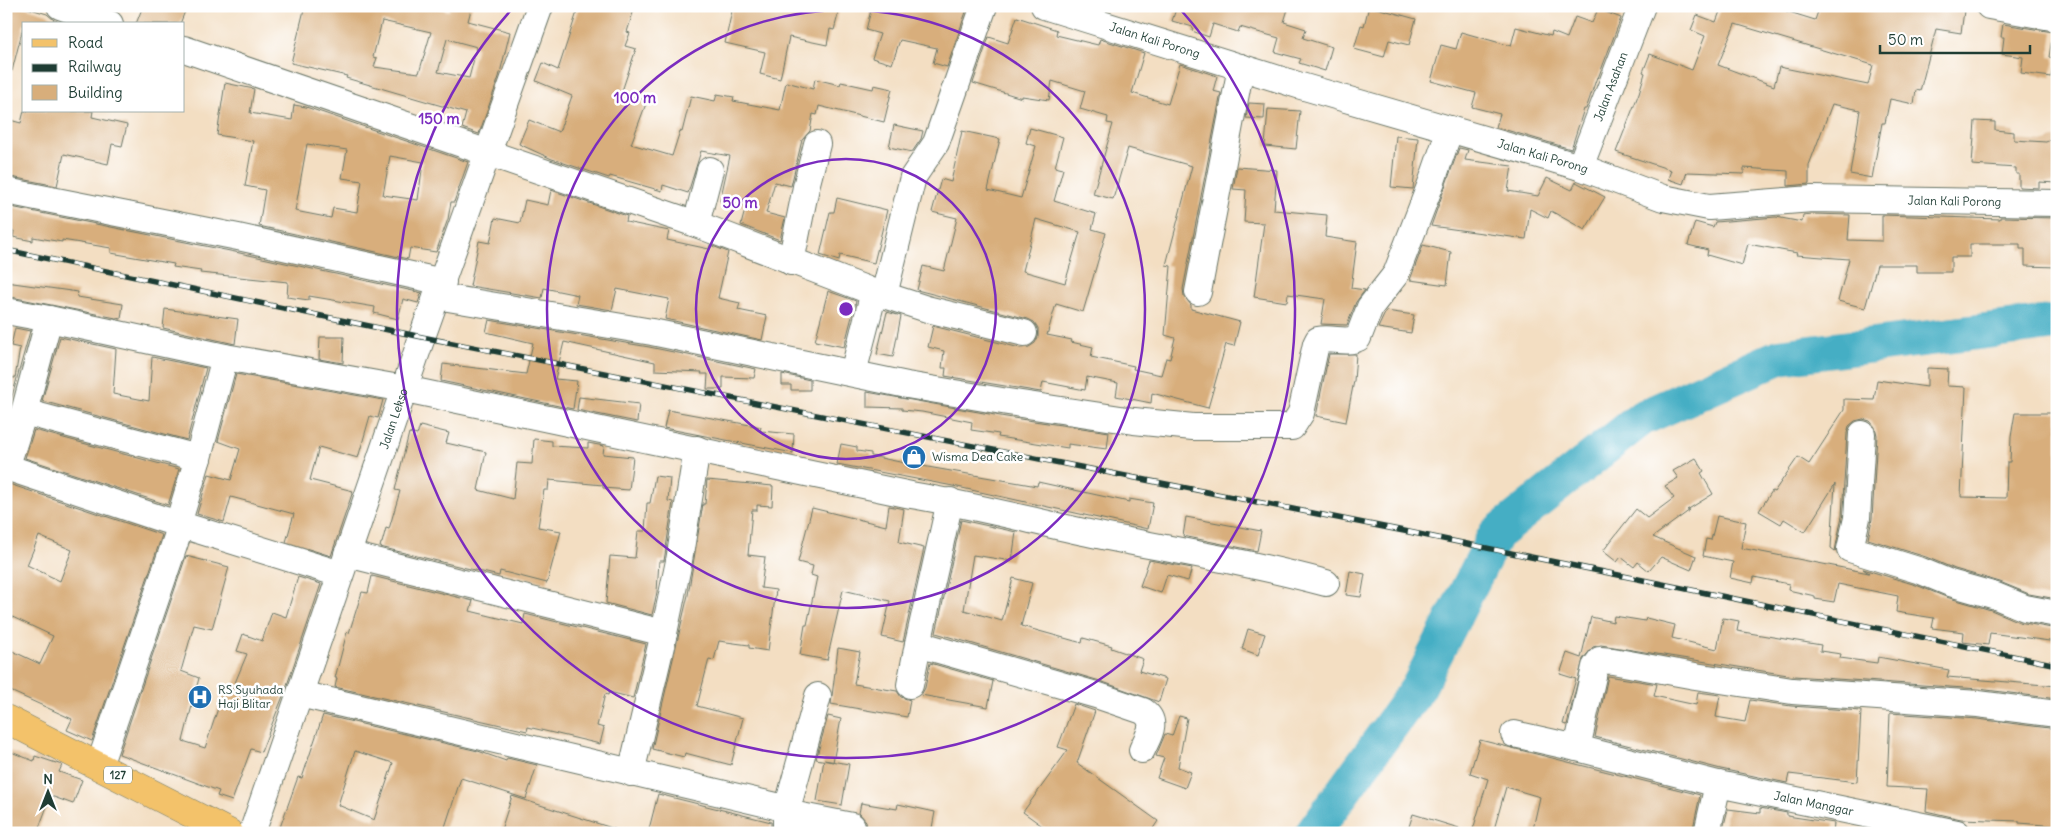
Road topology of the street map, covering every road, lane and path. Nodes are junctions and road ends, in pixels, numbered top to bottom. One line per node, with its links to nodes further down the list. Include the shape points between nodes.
1 (60, 6): 8 (street)
2 (540, 6): 13 (street, Jalan Lekso)
3 (984, 6): 22 (street, via 936,143 913,177)
4 (1044, 6): 10 (street, Jalan Kali Porong)
5 (1642, 6): 14 (street, Jalan Asahan)
6 (1989, 6): 7 (street)
7 (2057, 18)
8 (104, 22)
9 (185, 49): 13 (street)
10 (1241, 67): 11 (street, Jalan Kali Porong); 21 (street)
11 (1450, 129): 14 (street, Jalan Kali Porong); 27 (street, via 1396,274 1370,307 1358,338 1352,341 1318,340 1301,413 1292,427 1193,427 1134,421)
12 (818, 144): 19 (street)
13 (488, 152): 18 (street); 20 (street, Jalan Lekso)
14 (1580, 167): 17 (street, Jalan Kali Porong, via 1662,198 1709,207 1812,199)
15 (710, 170): 18 (street)
16 (6, 191): 20 (street, via 238,237)
17 (2057, 203)
18 (696, 224): 19 (street)
19 (791, 262): 22 (street)
20 (440, 289): 27 (street); 28 (street, Jalan Lekso)
21 (1198, 292)
22 (879, 293): 25 (street, via 926,309); 27 (street)
23 (6, 311): 24 (street)
24 (49, 319): 26 (street); 29 (street)
25 (1024, 333)
26 (225, 358): 28 (street); 32 (street)
27 (853, 373)
28 (406, 388): 31 (street); 36 (street, Jalan Lekso)
29 (24, 412): 32 (street); 33 (street)
30 (1862, 434): 38 (street, via 1857,518 1850,549 2025,608)
31 (696, 449): 34 (street); 39 (street)
32 (198, 458): 35 (street)
33 (6, 467): 35 (street)
34 (950, 501): 37 (street); 40 (street)
35 (180, 525): 36 (street); 49 (street)
36 (344, 564): 39 (street); 42 (street, Jalan Lekso)
37 (1326, 583)
38 (2057, 614)
39 (664, 633): 50 (street)
40 (918, 644): 41 (street); 48 (street, via 1143,711 1153,721)
41 (910, 685)
42 (300, 694): 50 (street); 56 (street, Jalan Lekso)
43 (818, 696): 52 (street)
44 (2057, 714): 47 (street, via 1978,704 1792,691 1605,660 1596,663)
45 (6, 719): 49 (main road, 127)
46 (1514, 734): 47 (street, Jalan Manggar)
47 (1577, 748): 51 (street, Jalan Manggar)
48 (1142, 750)
49 (99, 766): 53 (main road, 127)
50 (631, 773): 52 (street, via 776,806 782,808)
51 (1718, 784): 57 (street); 58 (street, Jalan Manggar)
52 (786, 823): 54 (street)
53 (195, 824): 55 (main road, 127)
54 (852, 826)
55 (229, 833)
56 (252, 833)
57 (1706, 833)
58 (1957, 833)

